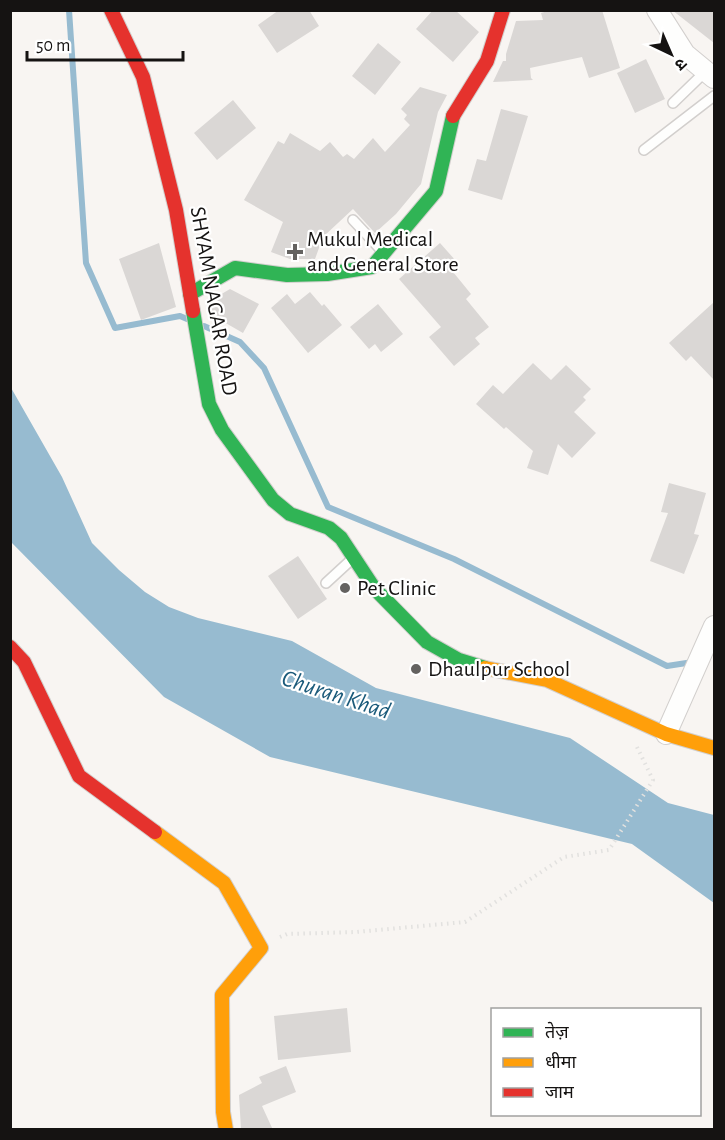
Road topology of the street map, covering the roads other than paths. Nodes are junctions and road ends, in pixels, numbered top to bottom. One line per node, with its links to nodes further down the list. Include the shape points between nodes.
1 (111, 10): 10 (street, SHYAM NAGAR ROAD, via 142,77 176,210)
2 (503, 10): 9 (street, via 487,61 453,115 436,190)
3 (657, 10): 4 (street, via 685,54)
4 (710, 74): 6 (lane)
5 (714, 96): 7 (lane)
6 (673, 103)
7 (644, 150)
8 (353, 220): 9 (lane)
9 (384, 253): 10 (street, via 372,267 327,274 286,275 235,268)
10 (190, 294): 11 (street, SHYAM NAGAR ROAD, via 209,404 222,430 281,508 329,528)
11 (354, 557): 12 (lane); 15 (street, SHYAM NAGAR ROAD, via 374,588 427,642 472,665 547,680)
12 (326, 583)
13 (714, 626): 15 (street)
14 (10, 647): 17 (street, via 24,662 79,776 224,883 261,948 222,995)
15 (666, 734): 16 (street, SHYAM NAGAR ROAD)
16 (714, 748)
17 (226, 1130)

